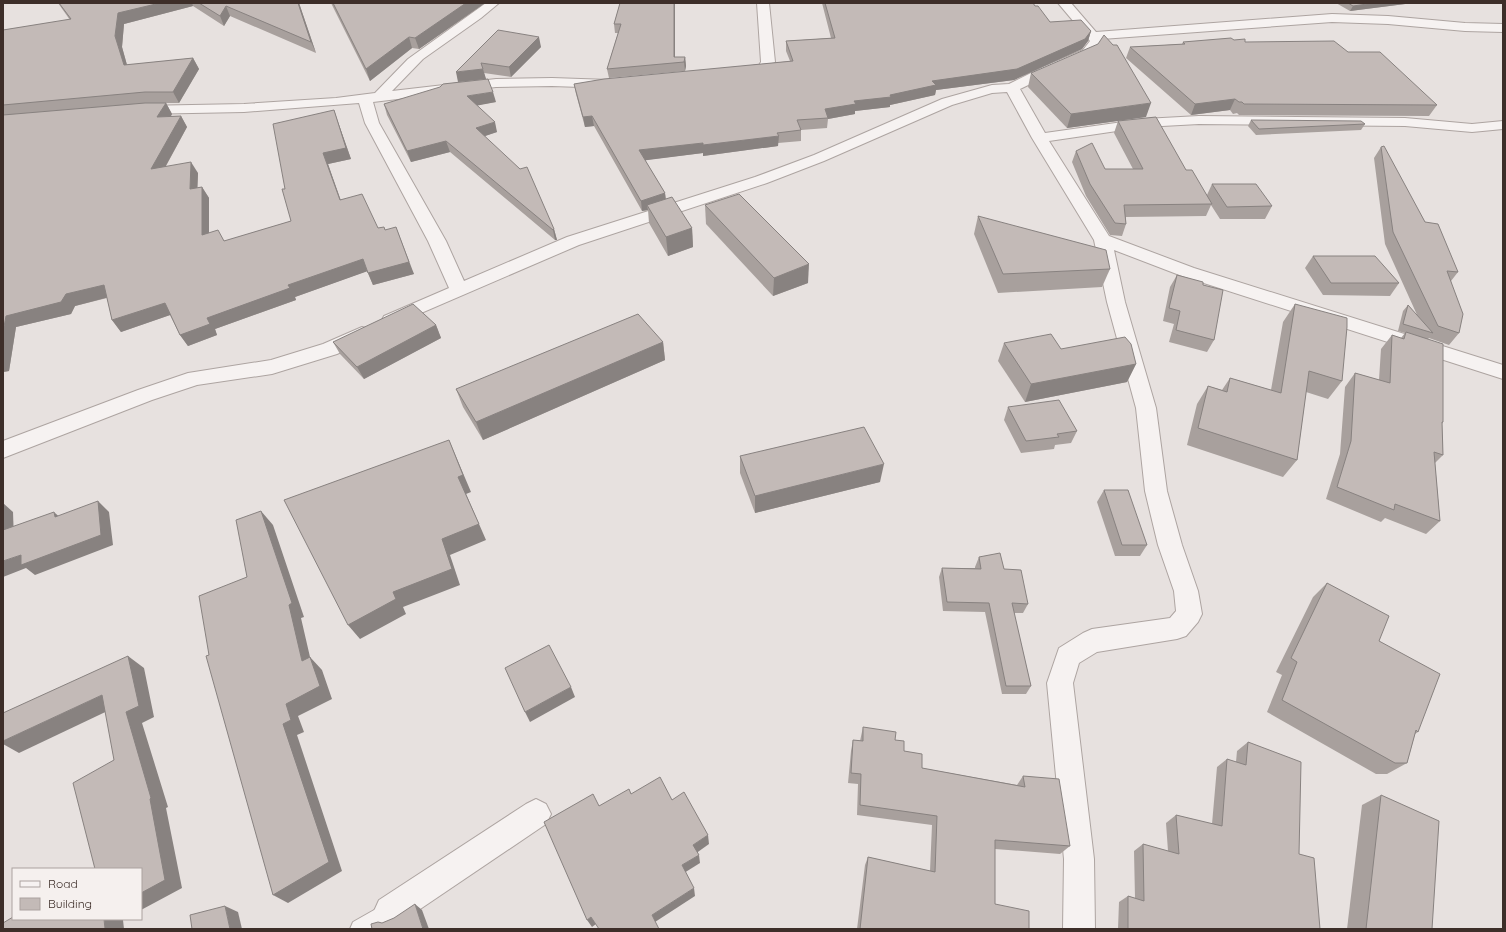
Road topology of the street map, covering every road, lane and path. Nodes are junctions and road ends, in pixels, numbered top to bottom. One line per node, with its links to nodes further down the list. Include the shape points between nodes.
1 (493, 3): 9 (street, via 424,52)
2 (762, 3): 6 (street, via 768,62 763,68)
3 (1064, 3): 5 (street)
4 (1503, 28): 5 (street, via 1332,18)
5 (1092, 36): 8 (street, via 1097,42 1088,53)
6 (729, 73)
7 (620, 83): 9 (street, via 496,83)
8 (1012, 88): 12 (street); 14 (street, via 992,89 947,102 819,158 709,198 573,241)
9 (373, 96): 10 (street, via 336,102 244,108); 14 (street, via 372,123 437,241)
10 (128, 111)
11 (1503, 125): 12 (street, via 1472,128 1390,122 1199,120 1144,123)
12 (1040, 138): 13 (street)
13 (1102, 240): 15 (street, via 1188,272); 20 (street, via 1116,302 1146,408 1156,491 1170,545 1186,591 1189,614 1177,628 1092,641 1068,656 1060,683 1079,859)
14 (459, 290): 16 (street, via 330,349 272,367 195,378)
15 (1503, 372)
16 (3, 450)
17 (536, 814): 18 (street)
18 (390, 911): 19 (lane)
19 (360, 929)
20 (1079, 929)

